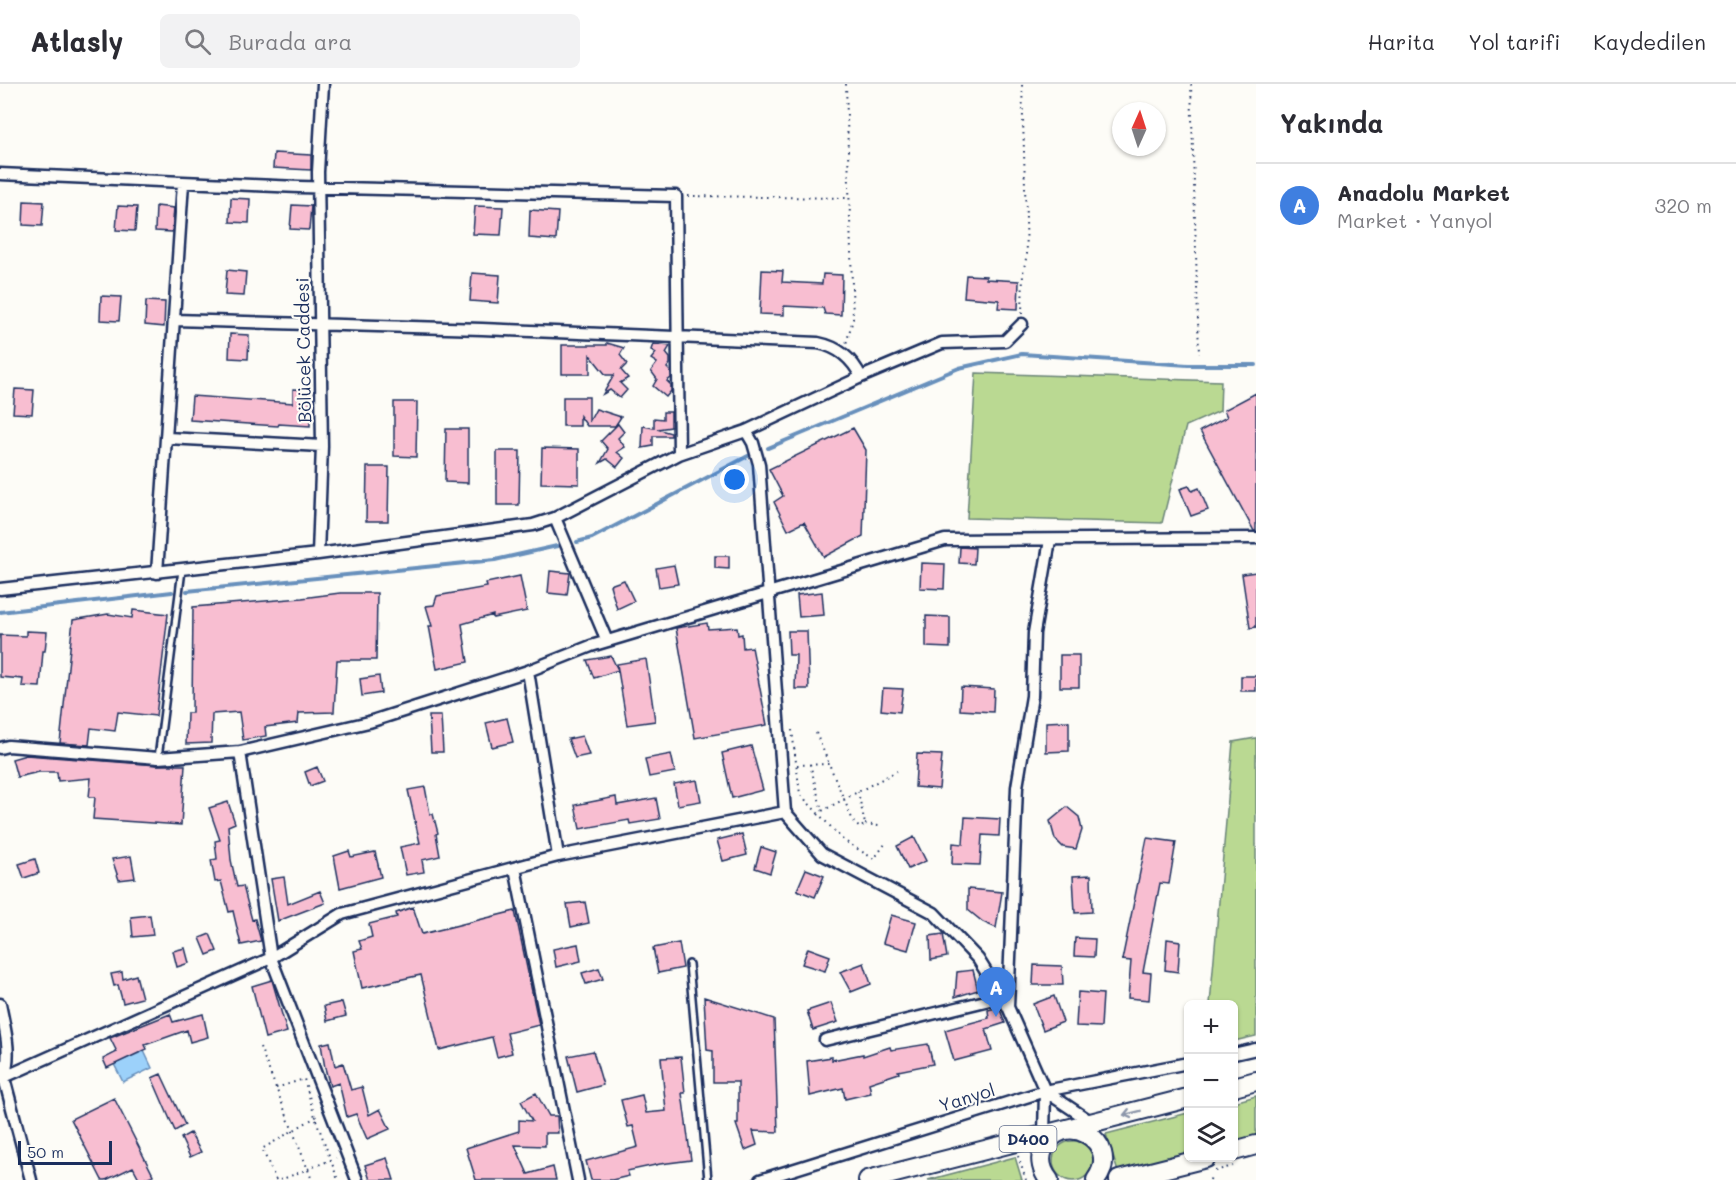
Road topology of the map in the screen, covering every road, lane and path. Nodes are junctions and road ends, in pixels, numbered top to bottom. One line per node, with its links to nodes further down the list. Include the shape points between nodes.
1 (323, 84): 7 (street, Bölücek Caddesi)
2 (846, 84): 9 (path)
3 (1022, 84): 12 (path, via 1027,254)
4 (1191, 84): 15 (path)
5 (0, 174): 6 (street)
6 (183, 183): 7 (street); 10 (street)
7 (319, 188): 8 (street); 11 (street, Bölücek Caddesi)
8 (676, 196): 9 (path); 13 (street)
9 (849, 198): 14 (path, via 853,319)
10 (174, 320): 11 (street); 18 (street)
11 (319, 323): 13 (street); 19 (street, Bölücek Caddesi)
12 (1022, 324): 16 (street, via 1005,341 942,343)
13 (677, 336): 14 (street, via 818,343); 20 (street)
14 (842, 352): 16 (street)
15 (1199, 354)
16 (861, 377): 17 (street)
17 (746, 431): 20 (street); 28 (street, via 759,464)
18 (167, 438): 19 (street); 25 (street)
19 (322, 446): 24 (street, Bölücek Caddesi)
20 (678, 453): 21 (street)
21 (555, 518): 24 (street, via 512,529); 29 (street)
22 (1256, 538): 23 (street)
23 (1050, 540): 28 (street, via 945,540); 52 (street, via 1034,633 1032,696 1017,787)
24 (318, 554): 26 (street)
25 (157, 573): 26 (street); 27 (street)
26 (181, 574): 35 (lane)
27 (0, 589)
28 (769, 594): 29 (street); 43 (street)
29 (607, 641): 30 (street)
30 (528, 671): 34 (street, via 369,722); 48 (street)
31 (792, 730): 37 (path)
32 (816, 733): 36 (path)
33 (0, 748): 35 (street)
34 (240, 752): 35 (street); 50 (street)
35 (158, 758)
36 (830, 764): 38 (path); 41 (path)
37 (797, 765): 38 (path); 44 (path, via 800,794)
38 (810, 765): 42 (path)
39 (897, 771): 40 (path)
40 (858, 792): 41 (path); 45 (path)
41 (844, 800): 42 (path); 45 (path, via 854,823 860,828)
42 (822, 811): 44 (path)
43 (785, 812): 48 (street); 52 (street, via 822,854 934,913 978,959)
44 (818, 815): 47 (path, via 843,840 874,859)
45 (866, 824): 46 (path)
46 (879, 826)
47 (885, 843)
48 (558, 856): 49 (street)
49 (515, 868): 50 (street, via 342,914); 83 (street)
50 (271, 958): 59 (street); 65 (street)
51 (689, 964): 84 (lane)
52 (1005, 1002): 54 (street); 63 (street)
53 (0, 1004): 59 (street, via 9,1062)
54 (825, 1040)
55 (260, 1047): 62 (path)
56 (1256, 1049): 57 (street)
57 (1238, 1053)
58 (1184, 1064): 63 (street, Yanyol)
59 (2, 1078): 78 (street)
60 (1256, 1081): 61 (highway)
61 (1238, 1086)
62 (276, 1088): 66 (path, via 304,1079); 68 (path)
63 (1046, 1091): 67 (street); 70 (street); 85 (street, Yanyol)
64 (1184, 1099): 67 (highway, D400, one-way to 67)
65 (330, 1108): 66 (path); 72 (street)
66 (315, 1117): 68 (path); 75 (path)
67 (1093, 1123): 69 (highway, D400)
68 (292, 1131): 77 (path); 79 (path, via 262,1149)
69 (1063, 1131): 70 (highway, D400); 88 (highway, via 1053,1136 1042,1154 1041,1164); 89 (highway, via 1082,1131 1097,1142 1103,1160)
70 (1044, 1135): 86 (highway, D400)
71 (1256, 1145): 74 (highway)
72 (347, 1154): 75 (path); 82 (street)
73 (1018, 1156): 87 (path)
74 (1238, 1156)
75 (331, 1160): 77 (path); 81 (path)
76 (1210, 1165): 90 (highway)
77 (308, 1169): 79 (path); 80 (path)
78 (31, 1180)
79 (278, 1180)
80 (312, 1180)
81 (338, 1180)
82 (357, 1180)
83 (578, 1180)
84 (708, 1180)
85 (760, 1180)
86 (868, 1180)
87 (1026, 1180)
88 (1049, 1180)
89 (1096, 1180)
90 (1119, 1180)

